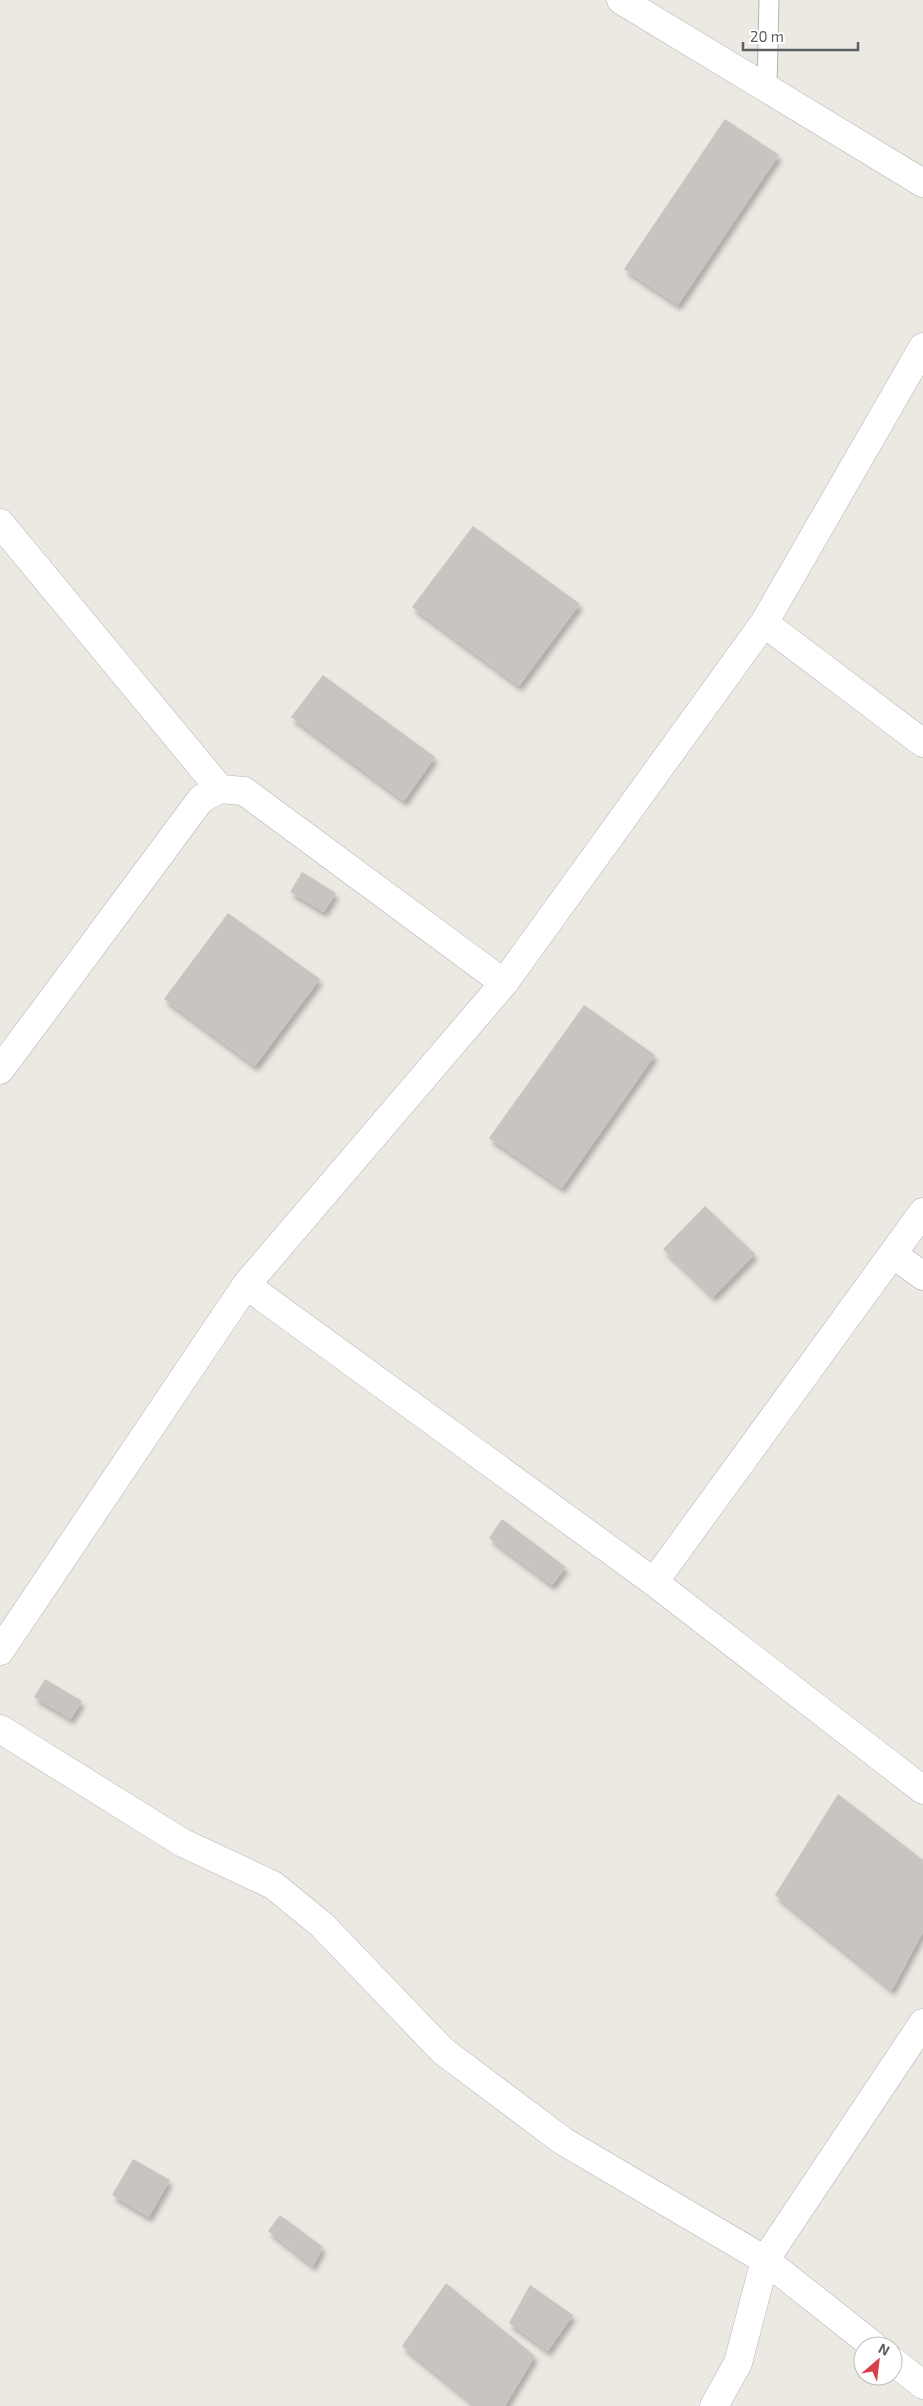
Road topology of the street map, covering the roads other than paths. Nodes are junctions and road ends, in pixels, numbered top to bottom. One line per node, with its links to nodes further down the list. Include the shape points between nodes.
1 (621, 0): 3 (street)
2 (769, 0): 3 (lane)
3 (767, 87): 4 (street)
4 (923, 183)
5 (923, 347): 7 (street)
6 (0, 523): 9 (street)
7 (764, 623): 8 (street); 10 (street)
8 (923, 743)
9 (220, 788): 10 (street, via 244,791); 11 (street, via 201,800)
10 (504, 983): 15 (street)
11 (0, 1070)
12 (923, 1212): 13 (street)
13 (893, 1254): 14 (street); 16 (street)
14 (923, 1276)
15 (246, 1285): 16 (street); 17 (street)
16 (654, 1582): 19 (street)
17 (0, 1651)
18 (0, 1730): 21 (street, via 183,1843 273,1885 322,1924 443,2051 563,2141)
19 (923, 1790)
20 (923, 2023): 21 (street)
21 (765, 2260): 22 (street); 25 (street, via 738,2363)
22 (861, 2336)
23 (903, 2369): 24 (street)
24 (923, 2385)
25 (714, 2406)

